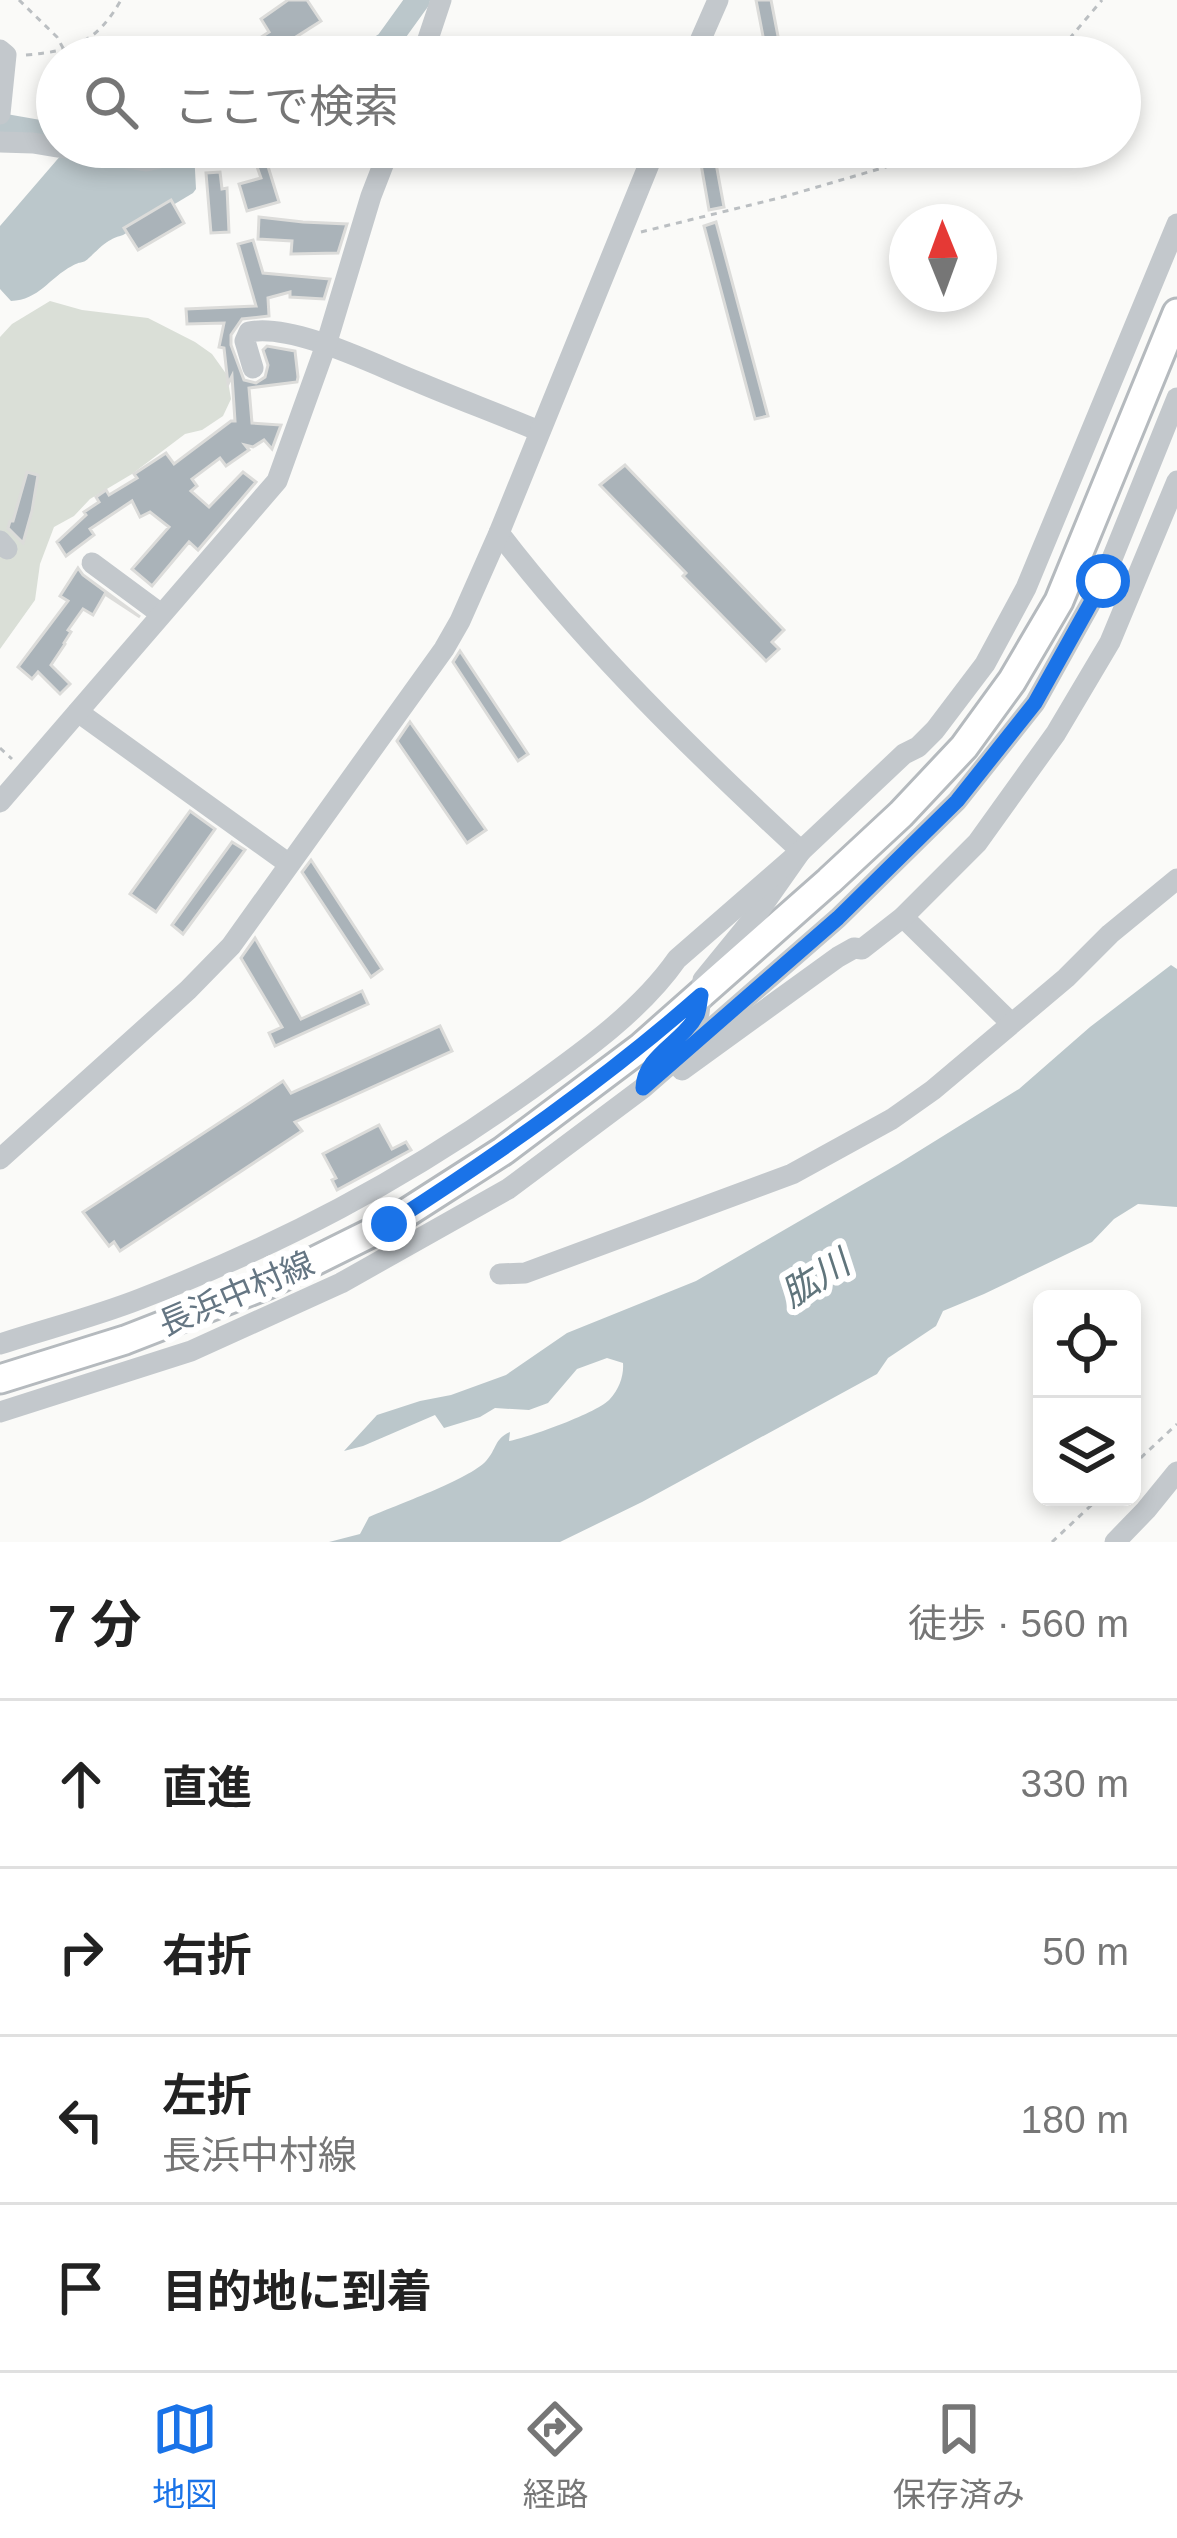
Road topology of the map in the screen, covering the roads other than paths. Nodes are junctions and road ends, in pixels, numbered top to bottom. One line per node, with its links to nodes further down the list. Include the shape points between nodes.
1 (441, 0): 3 (street)
2 (718, 0): 4 (street)
3 (429, 36)
4 (702, 36)
5 (3, 54): 6 (street)
6 (0, 114)
7 (0, 142): 8 (street)
8 (36, 143)
9 (381, 168): 13 (street)
10 (648, 168): 16 (street)
11 (1177, 224): 23 (street, via 1026,588 985,664 935,730)
12 (1177, 313): 27 (main road, 長浜中村線, via 1059,601 1012,682 901,814)
13 (326, 345): 14 (street, via 249,332); 16 (street); 20 (street, via 277,481)
14 (253, 368)
15 (1177, 398): 29 (street, via 1103,581 1035,703 957,801 872,885)
16 (539, 431): 18 (street)
17 (1177, 481): 26 (street, via 1110,642 1056,733 977,843)
18 (499, 533): 23 (street, via 647,701); 24 (street, via 444,649)
19 (92, 563): 20 (street)
20 (161, 614): 21 (street)
21 (78, 712): 22 (street); 24 (street)
22 (0, 802)
23 (801, 851): 27 (street, via 703,980); 32 (street, via 562,1067 406,1173 256,1251 135,1301)
24 (289, 864): 30 (street, via 231,946 188,990)
25 (1177, 879): 28 (street)
26 (903, 917): 28 (street); 29 (street, via 663,1084)
27 (701, 995): 29 (street, via 699,1013 656,1059); 33 (main road, 長浜中村線, via 503,1151 389,1224 266,1285)
28 (1010, 1022): 31 (street, via 892,1119 792,1174 525,1274)
29 (643, 1088): 34 (street, via 508,1189 341,1283 191,1351)
30 (0, 1159)
31 (500, 1274)
32 (0, 1343)
33 (0, 1378)
34 (0, 1412)
35 (1177, 1472): 37 (street)
36 (1177, 1498): 37 (street)
37 (1146, 1510): 38 (street)
38 (1115, 1542)

